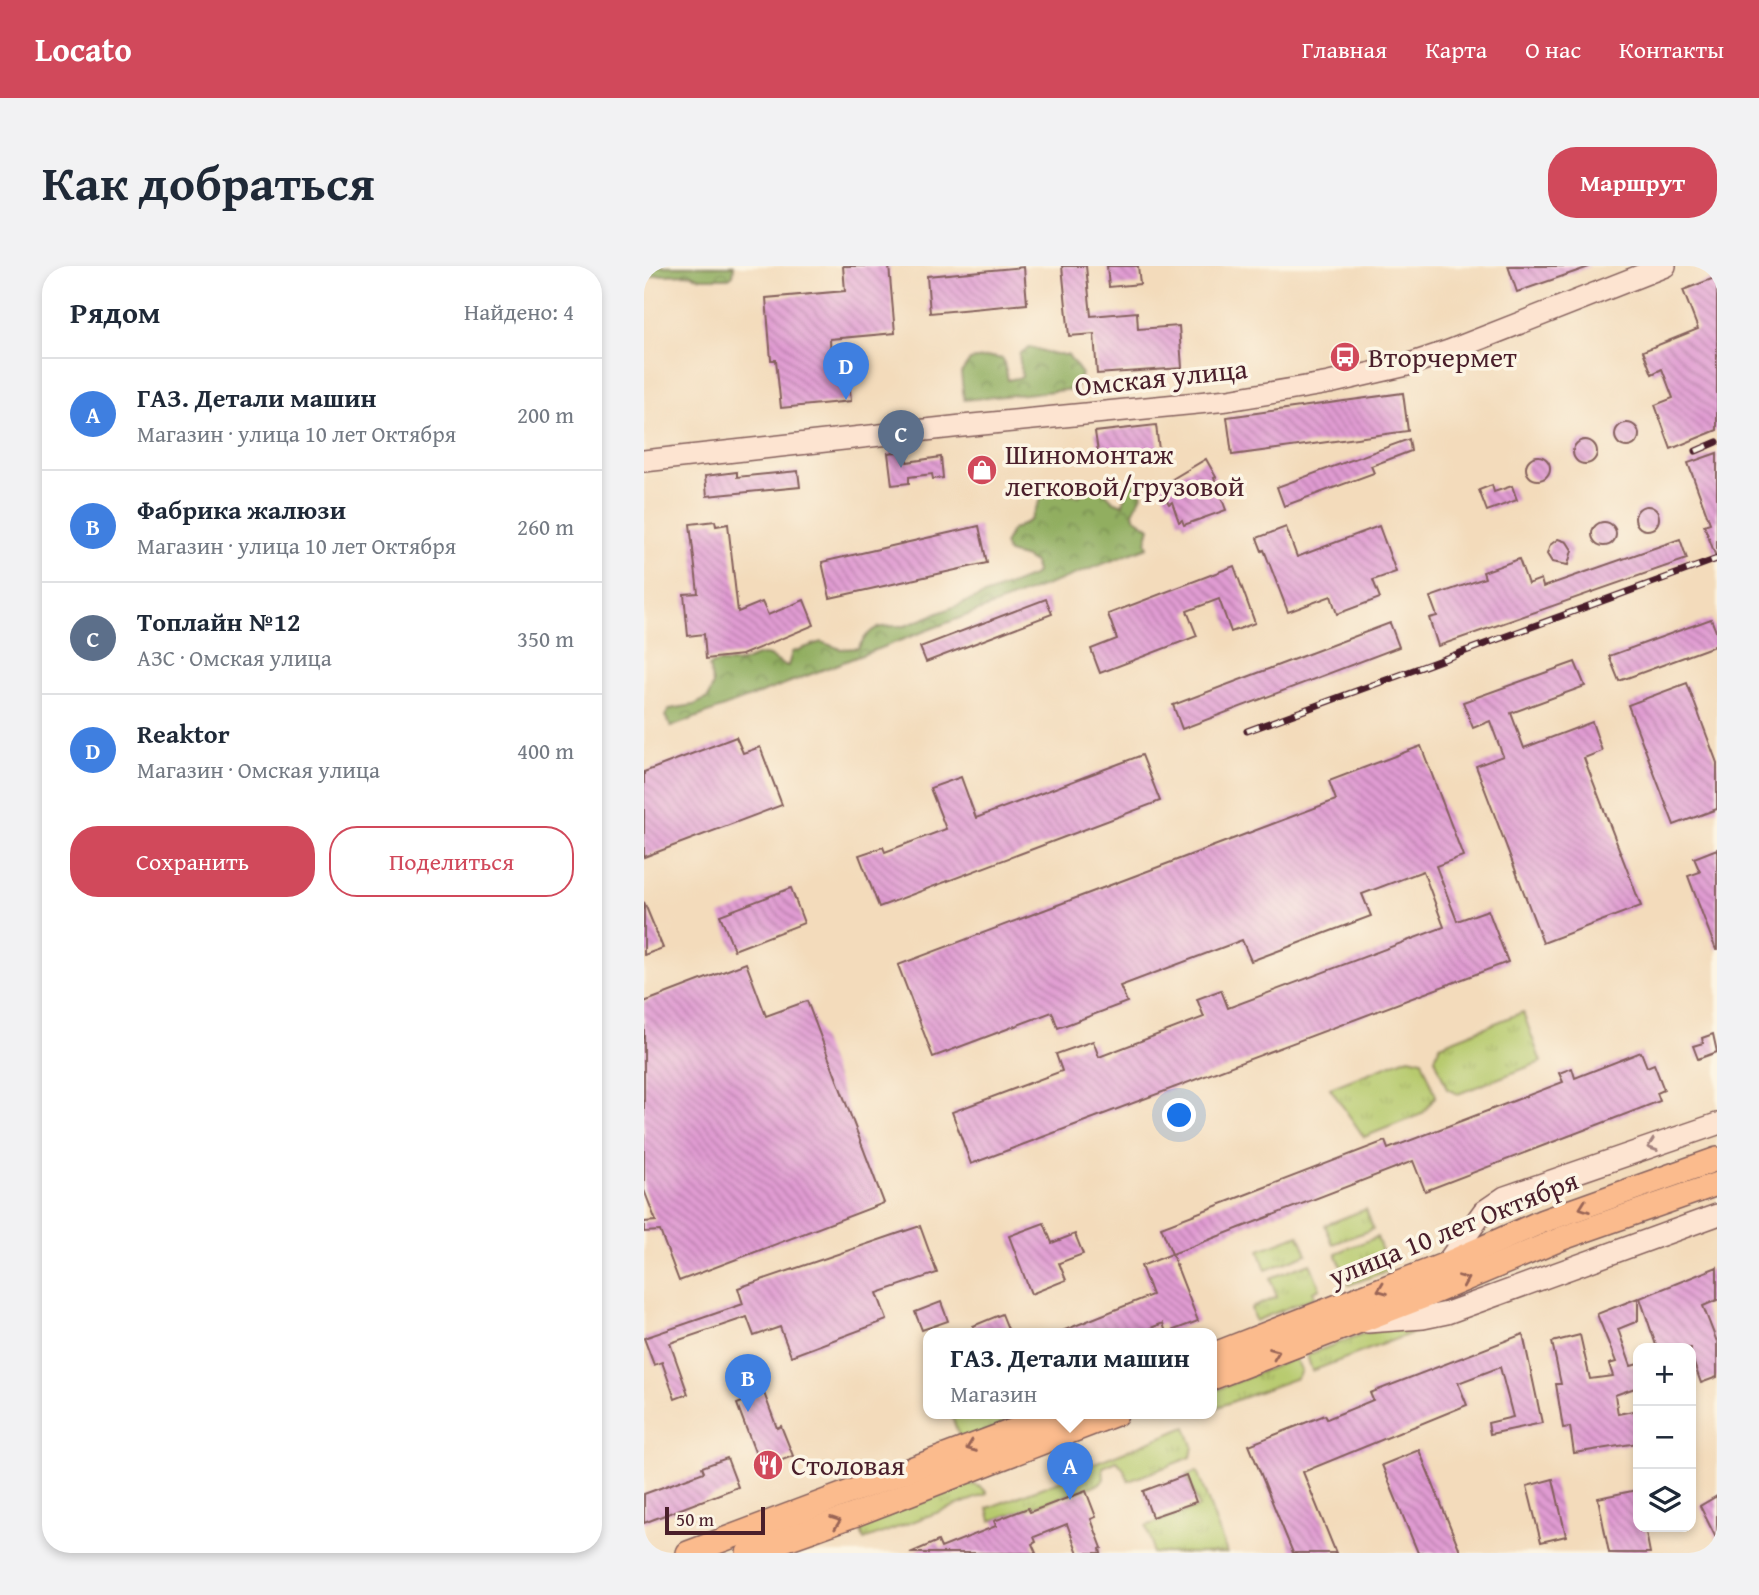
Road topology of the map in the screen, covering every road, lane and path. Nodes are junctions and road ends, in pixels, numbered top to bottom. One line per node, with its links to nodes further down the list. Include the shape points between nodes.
1 (1665, 266): 2 (street, Омская улица, via 1449,351 1329,383 1228,400)
2 (644, 461)
3 (1717, 1124): 7 (street, one-way to 7, via 1505,1196 1483,1212)
4 (1717, 1159): 7 (main road, улица 10 лет Октября, one-way to 7, via 1543,1222)
5 (1717, 1184): 8 (main road, улица 10 лет Октября, one-way to 5, via 1563,1238)
6 (1717, 1215): 9 (street)
7 (1446, 1264): 11 (main road, улица 10 лет Октября, one-way to 11)
8 (1430, 1294): 9 (street, via 1435,1311); 10 (main road, улица 10 лет Октября)
9 (1447, 1313): 10 (street)
10 (1355, 1323): 12 (main road, улица 10 лет Октября, one-way to 10)
11 (1217, 1353)
12 (1217, 1376)
13 (1044, 1419): 15 (main road, one-way to 15)
14 (1103, 1419): 16 (main road, one-way to 14)
15 (688, 1553)
16 (748, 1553)

